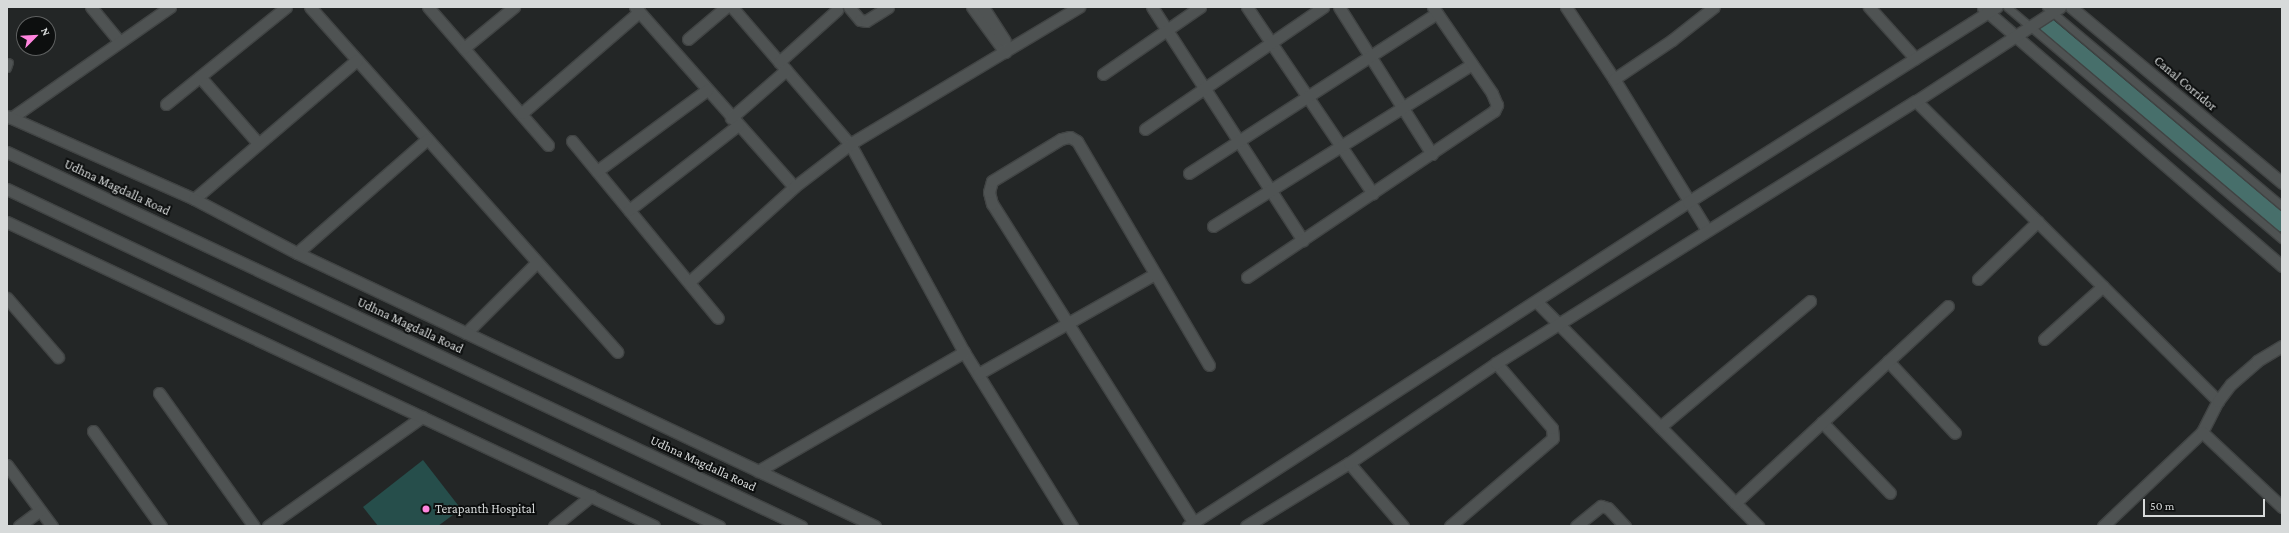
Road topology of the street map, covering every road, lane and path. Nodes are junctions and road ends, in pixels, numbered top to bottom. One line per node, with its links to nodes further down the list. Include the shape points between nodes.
1 (91, 7): 33 (street)
2 (170, 7): 33 (street)
3 (286, 7): 43 (street)
4 (310, 7): 39 (street)
5 (428, 7): 35 (street)
6 (514, 7): 35 (street)
7 (726, 7): 32 (street)
8 (732, 7): 41 (street)
9 (849, 7): 10 (street, via 860,20 866,21)
10 (888, 7)
11 (972, 7): 36 (street)
12 (983, 7): 36 (street)
13 (1079, 7): 36 (street)
14 (1152, 7): 30 (street)
15 (1200, 7): 30 (street)
16 (1247, 7): 34 (street)
17 (1323, 7): 34 (street)
18 (1338, 7): 37 (street)
19 (1566, 7): 44 (street)
20 (1714, 7): 44 (street, via 1672,40)
21 (1869, 7): 38 (street)
22 (2007, 7): 29 (lane)
23 (2071, 7): 66 (street, Canal Corridor)
24 (637, 9): 46 (street); 51 (street)
25 (1989, 9): 31 (street); 38 (street)
26 (2053, 9): 29 (street); 73 (lane)
27 (837, 10): 41 (street)
28 (1435, 10): 37 (street); 40 (street)
29 (2029, 26): 31 (street); 79 (lane)
30 (1167, 30): 42 (street); 45 (street)
31 (2015, 35): 48 (street); 83 (street)
32 (688, 39)
33 (120, 42): 52 (street)
34 (1271, 42): 45 (street); 47 (street)
35 (464, 48): 51 (street)
36 (1007, 50): 59 (street)
37 (1370, 56): 47 (street); 50 (street)
38 (1915, 58): 72 (street)
39 (357, 60): 55 (street); 58 (street)
40 (1472, 64): 50 (street); 63 (street, via 1496,100 1494,111)
41 (782, 66): 53 (street); 59 (street)
42 (1103, 74)
43 (200, 77): 49 (street); 58 (street)
44 (1614, 79): 72 (street)
45 (1204, 88): 54 (street); 57 (street)
46 (707, 90): 53 (street); 64 (street)
47 (1307, 96): 57 (street); 61 (street)
48 (1916, 101): 75 (street); 78 (street)
49 (166, 104)
50 (1402, 107): 61 (street); 63 (street)
51 (522, 113): 60 (street)
52 (8, 118): 71 (street)
53 (735, 122): 67 (street); 74 (street)
54 (1145, 129)
55 (427, 139): 81 (street); 82 (street)
56 (572, 141): 64 (street)
57 (1239, 141): 65 (street); 69 (street)
58 (258, 143): 71 (street)
59 (850, 144): 67 (street); 100 (street)
60 (548, 145)
61 (1340, 146): 69 (street); 70 (street)
62 (7, 152): 132 (street, Udhna Magdalla Road)
63 (1432, 154): 70 (street)
64 (597, 171): 74 (street)
65 (1189, 173)
66 (2282, 183)
67 (794, 188): 87 (street)
68 (7, 189): 131 (street)
69 (1271, 190): 77 (street); 80 (street)
70 (1373, 194): 80 (street)
71 (194, 199): 81 (street)
72 (1688, 202): 78 (street); 91 (street)
73 (2282, 206)
74 (629, 210): 87 (street)
75 (2038, 221): 86 (street); 88 (street)
76 (7, 222): 108 (street)
77 (1213, 226)
78 (1707, 230): 95 (street)
79 (2282, 239)
80 (1303, 240): 85 (street)
81 (297, 253): 96 (street)
82 (537, 262): 96 (street); 99 (street)
83 (2282, 266)
84 (1155, 274): 94 (street); 94 (street, via 1077,141 1070,137 1061,139 992,181 989,192 992,204); 104 (street)
85 (1247, 277)
86 (1978, 279)
87 (689, 282): 93 (street)
88 (2103, 286): 97 (street); 107 (street)
89 (7, 298): 101 (street)
90 (1810, 301): 110 (street)
91 (1537, 302): 95 (street); 122 (street)
92 (1948, 306): 102 (street)
93 (718, 318)
94 (1067, 322): 105 (street); 122 (street)
95 (1559, 325): 103 (street); 110 (street)
96 (466, 333): 116 (street)
97 (2044, 339)
98 (2279, 351): 107 (street, via 2242,372)
99 (617, 352)
100 (964, 352): 105 (street); 116 (street)
101 (58, 357)
102 (1888, 361): 109 (street); 113 (street)
103 (1496, 363): 114 (street); 136 (street, via 1552,428 1553,438)
104 (1209, 365)
105 (978, 374): 134 (street)
106 (159, 393): 127 (street)
107 (2218, 401): 112 (street)
108 (422, 417): 118 (street); 128 (street)
109 (1822, 422): 117 (street); 119 (street)
110 (1660, 427): 119 (street)
111 (93, 431): 126 (street)
112 (2202, 432): 120 (street); 140 (street)
113 (1955, 433)
114 (1349, 463): 123 (street); 135 (street)
115 (7, 466): 121 (street)
116 (758, 471): 133 (street)
117 (1890, 493)
118 (591, 496): 129 (street); 130 (street)
119 (1735, 502): 139 (street)
120 (2282, 507)
121 (40, 510): 124 (street); 125 (street)
122 (1191, 524)
123 (1253, 524)
124 (19, 526)
125 (52, 526)
126 (161, 526)
127 (254, 526)
128 (268, 526)
129 (554, 526)
130 (654, 526)
131 (719, 526)
132 (801, 526)
133 (875, 526)
134 (1072, 526)
135 (1404, 526)
136 (1450, 526)
137 (1576, 526): 138 (street, via 1601,506 1608,508)
138 (1625, 526)
139 (1758, 526)
140 (2103, 526)

